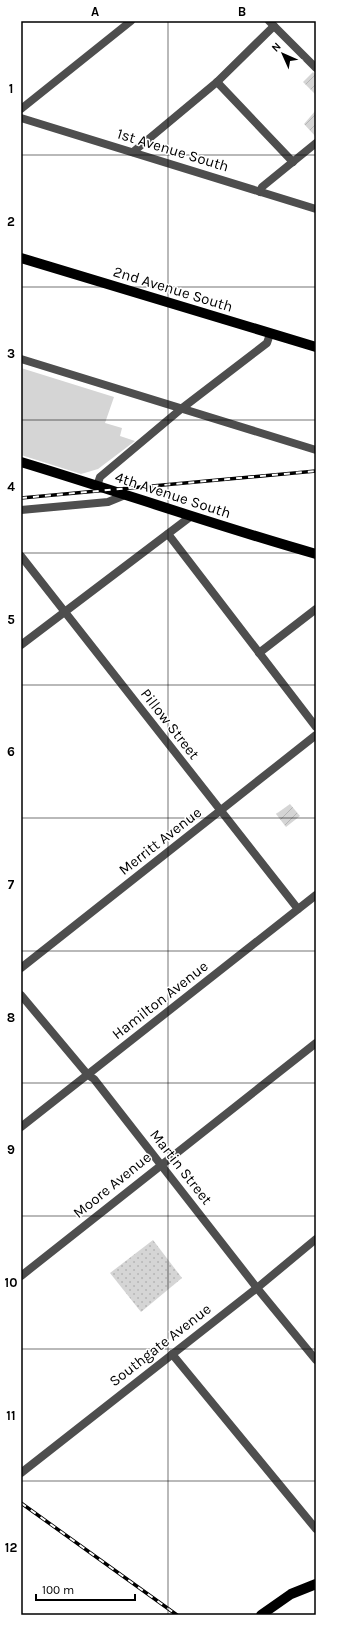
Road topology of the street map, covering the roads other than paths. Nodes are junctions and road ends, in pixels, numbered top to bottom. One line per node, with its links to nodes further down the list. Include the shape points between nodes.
1 (131, 21): 5 (street)
2 (272, 24): 3 (street); 4 (street)
3 (316, 68)
4 (216, 82): 8 (street); 9 (street)
5 (21, 109)
6 (21, 118): 8 (street, 1st Avenue South)
7 (316, 143): 9 (street)
8 (133, 152): 10 (street, 1st Avenue South)
9 (293, 162): 10 (street, via 262,187)
10 (260, 192): 11 (street, 1st Avenue South)
11 (316, 209)
12 (21, 258): 13 (main road, 2nd Avenue South)
13 (270, 334): 14 (main road, 2nd Avenue South); 16 (street, via 267,343)
14 (316, 347)
15 (21, 360): 16 (street)
16 (181, 409): 17 (street); 19 (street, via 100,477)
17 (316, 450)
18 (21, 462): 19 (main road, 4th Avenue South)
19 (97, 486): 20 (main road, 4th Avenue South)
20 (125, 495): 21 (street, via 108,502); 22 (main road, 4th Avenue South)
21 (21, 510)
22 (190, 517): 23 (street); 24 (main road, 4th Avenue South)
23 (168, 534): 27 (street); 29 (street)
24 (316, 554)
25 (21, 556): 27 (street, Pillow Street)
26 (316, 609): 29 (street)
27 (64, 612): 28 (street); 32 (street, Pillow Street)
28 (21, 645)
29 (259, 653): 30 (street)
30 (316, 728)
31 (316, 735): 32 (street, Merritt Avenue)
32 (220, 811): 34 (street, Pillow Street); 35 (street, Merritt Avenue)
33 (316, 895): 34 (street, Hamilton Avenue)
34 (298, 909): 38 (street, Hamilton Avenue)
35 (21, 968)
36 (21, 994): 38 (street, Martin Street)
37 (316, 1043): 40 (street, Moore Avenue)
38 (88, 1075): 39 (street, Hamilton Avenue); 40 (street, Martin Street, via 94,1079)
39 (21, 1126)
40 (161, 1164): 42 (street, Moore Avenue); 43 (street, Martin Street)
41 (316, 1239): 43 (street, Southgate Avenue)
42 (21, 1276)
43 (257, 1288): 44 (street, Southgate Avenue); 45 (street, Martin Street)
44 (172, 1354): 46 (street, Southgate Avenue); 47 (street)
45 (316, 1360)
46 (21, 1473)
47 (316, 1529)
48 (316, 1584): 49 (main road, via 291,1594)
49 (261, 1615)

